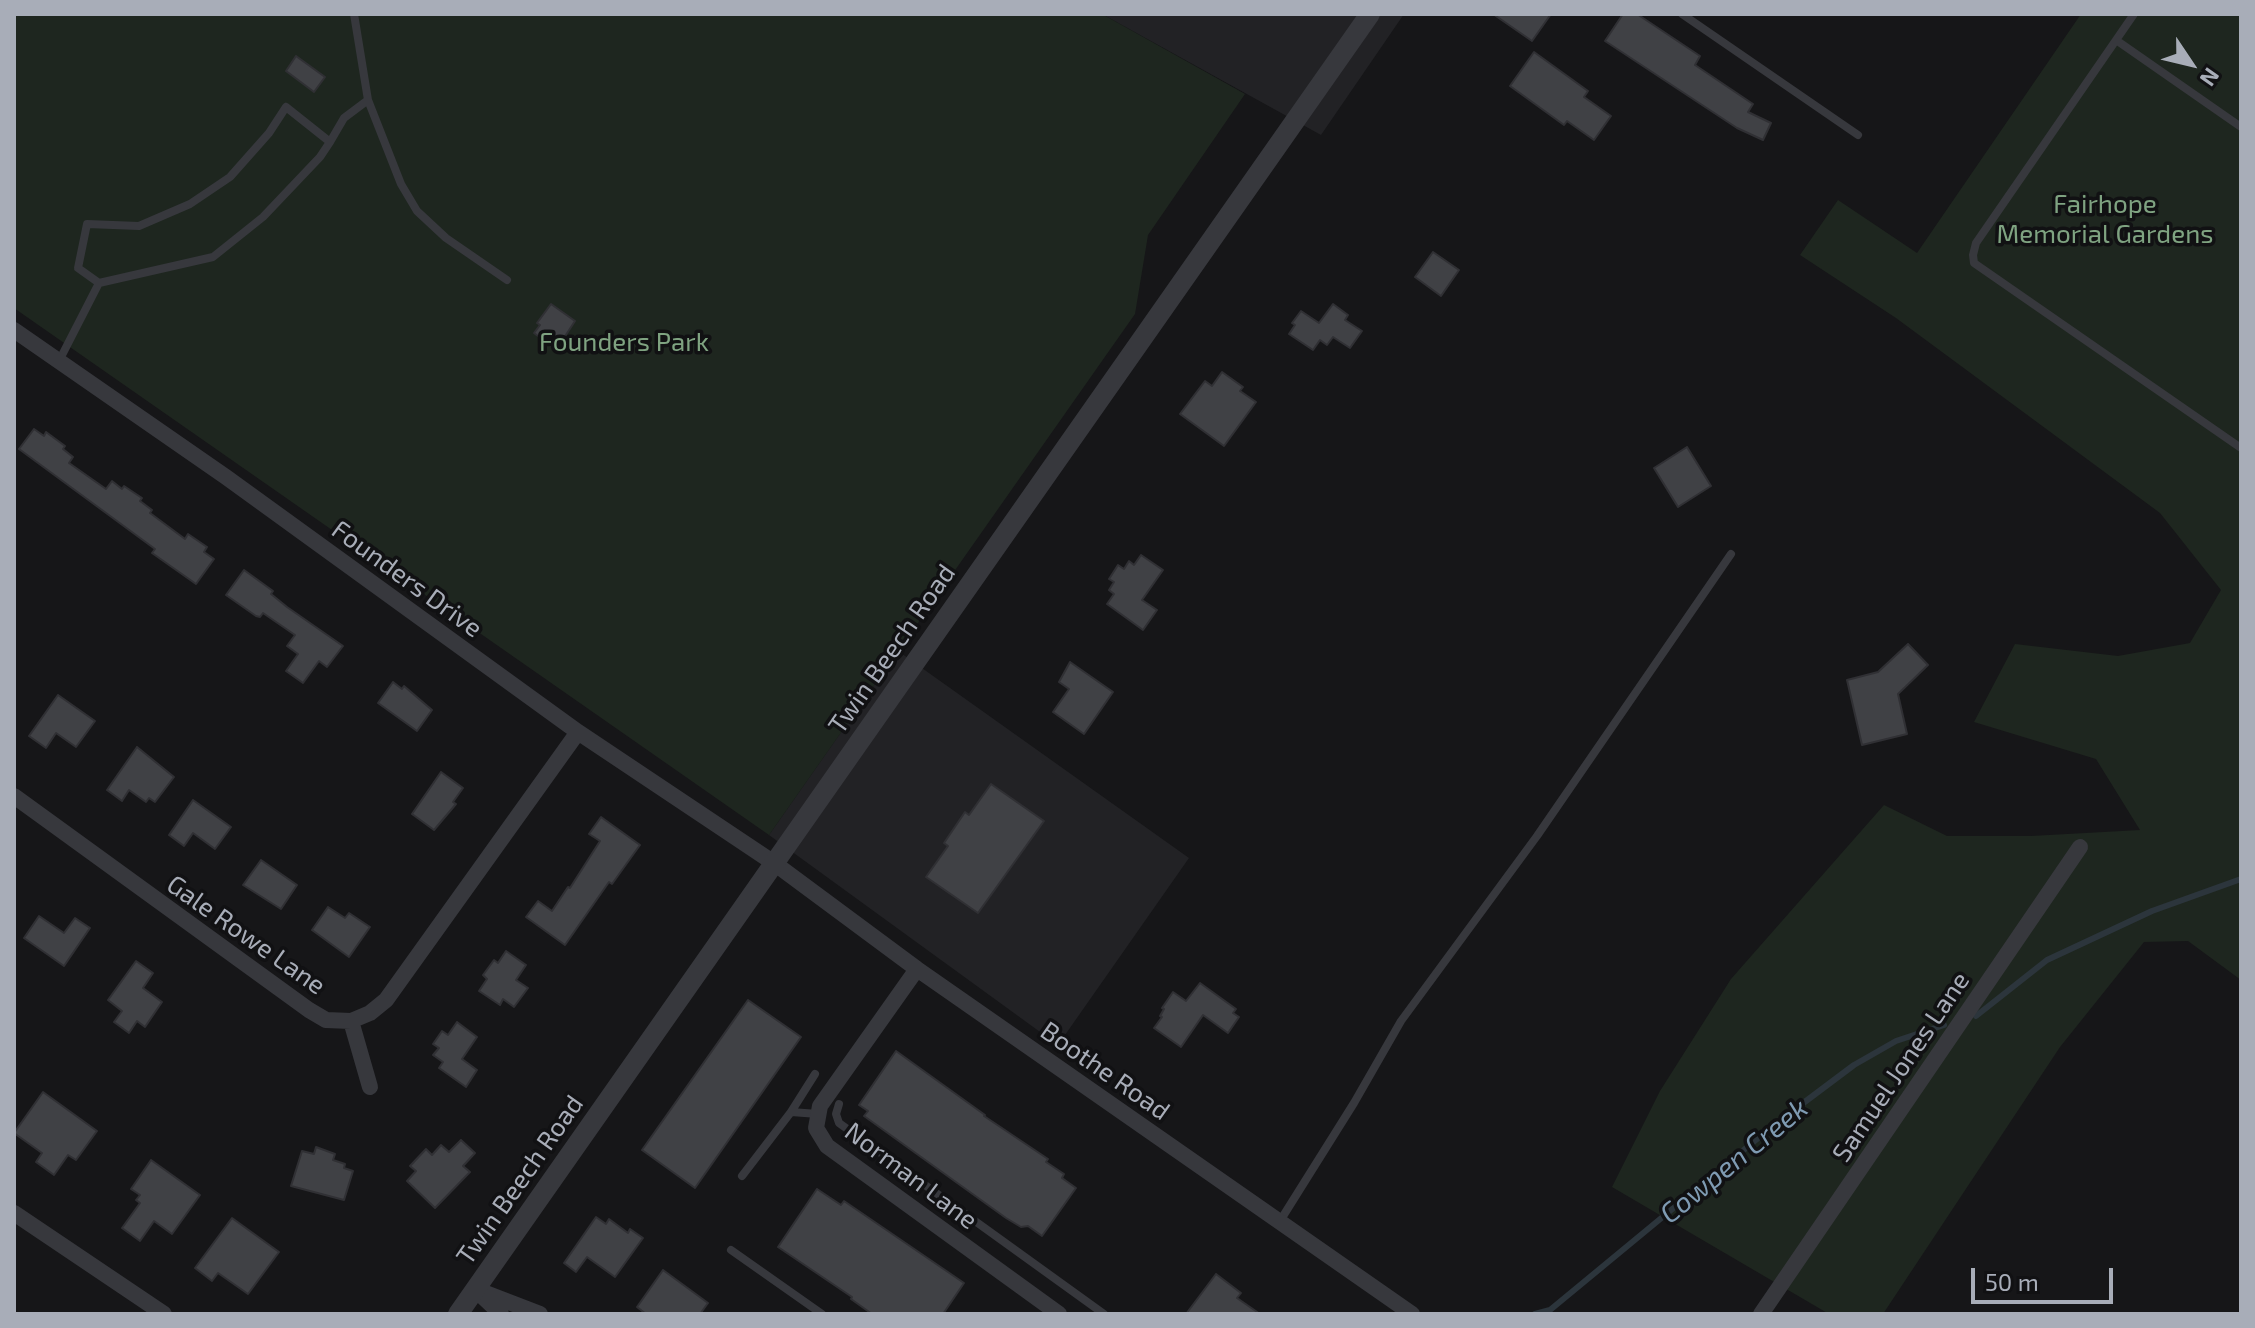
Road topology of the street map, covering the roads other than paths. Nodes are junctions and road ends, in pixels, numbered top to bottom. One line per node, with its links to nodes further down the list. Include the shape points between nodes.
1 (354, 14): 6 (lane)
2 (1370, 14): 19 (street, Twin Beech Road)
3 (1682, 14): 8 (lane)
4 (2134, 14): 5 (lane)
5 (2116, 40): 7 (lane); 14 (lane, via 1976,243 1974,263)
6 (368, 100): 9 (lane, via 344,118); 10 (lane, via 417,211)
7 (2241, 127)
8 (1858, 135)
9 (330, 142): 11 (lane, via 263,217 213,257); 11 (lane, via 286,107 230,177 190,204 139,226 87,224 78,268)
10 (507, 280)
11 (99, 283): 13 (lane)
12 (14, 330): 13 (street, Founders Drive)
13 (59, 361): 16 (street, Founders Drive)
14 (2241, 448)
15 (1731, 554): 29 (lane, via 1537,836 1401,1021)
16 (578, 732): 19 (street, Founders Drive); 21 (street, via 386,1000)
17 (14, 796): 21 (street, Gale Rowe Lane, via 309,1010 326,1020)
18 (2080, 847): 40 (street, Samuel Jones Lane)
19 (774, 863): 20 (street, Boothe Road); 31 (street, Twin Beech Road)
20 (917, 969): 26 (street, Norman Lane); 29 (street, Boothe Road)
21 (351, 1021): 23 (street)
22 (815, 1074): 25 (lane)
23 (370, 1087)
24 (839, 1104): 38 (lane, via 839,1123)
25 (791, 1112): 26 (lane); 27 (lane)
26 (818, 1114): 37 (street, Norman Lane, via 816,1128 827,1146)
27 (742, 1176)
28 (17, 1221): 32 (street, via 56,1239)
29 (1280, 1222): 39 (street, Boothe Road)
30 (731, 1250): 36 (lane)
31 (475, 1289): 33 (street, Twin Beech Road); 34 (street); 35 (street)
32 (164, 1314)
33 (458, 1314)
34 (501, 1314)
35 (540, 1314)
36 (822, 1314)
37 (1059, 1314)
38 (1104, 1314)
39 (1412, 1314)
40 (1761, 1314)

